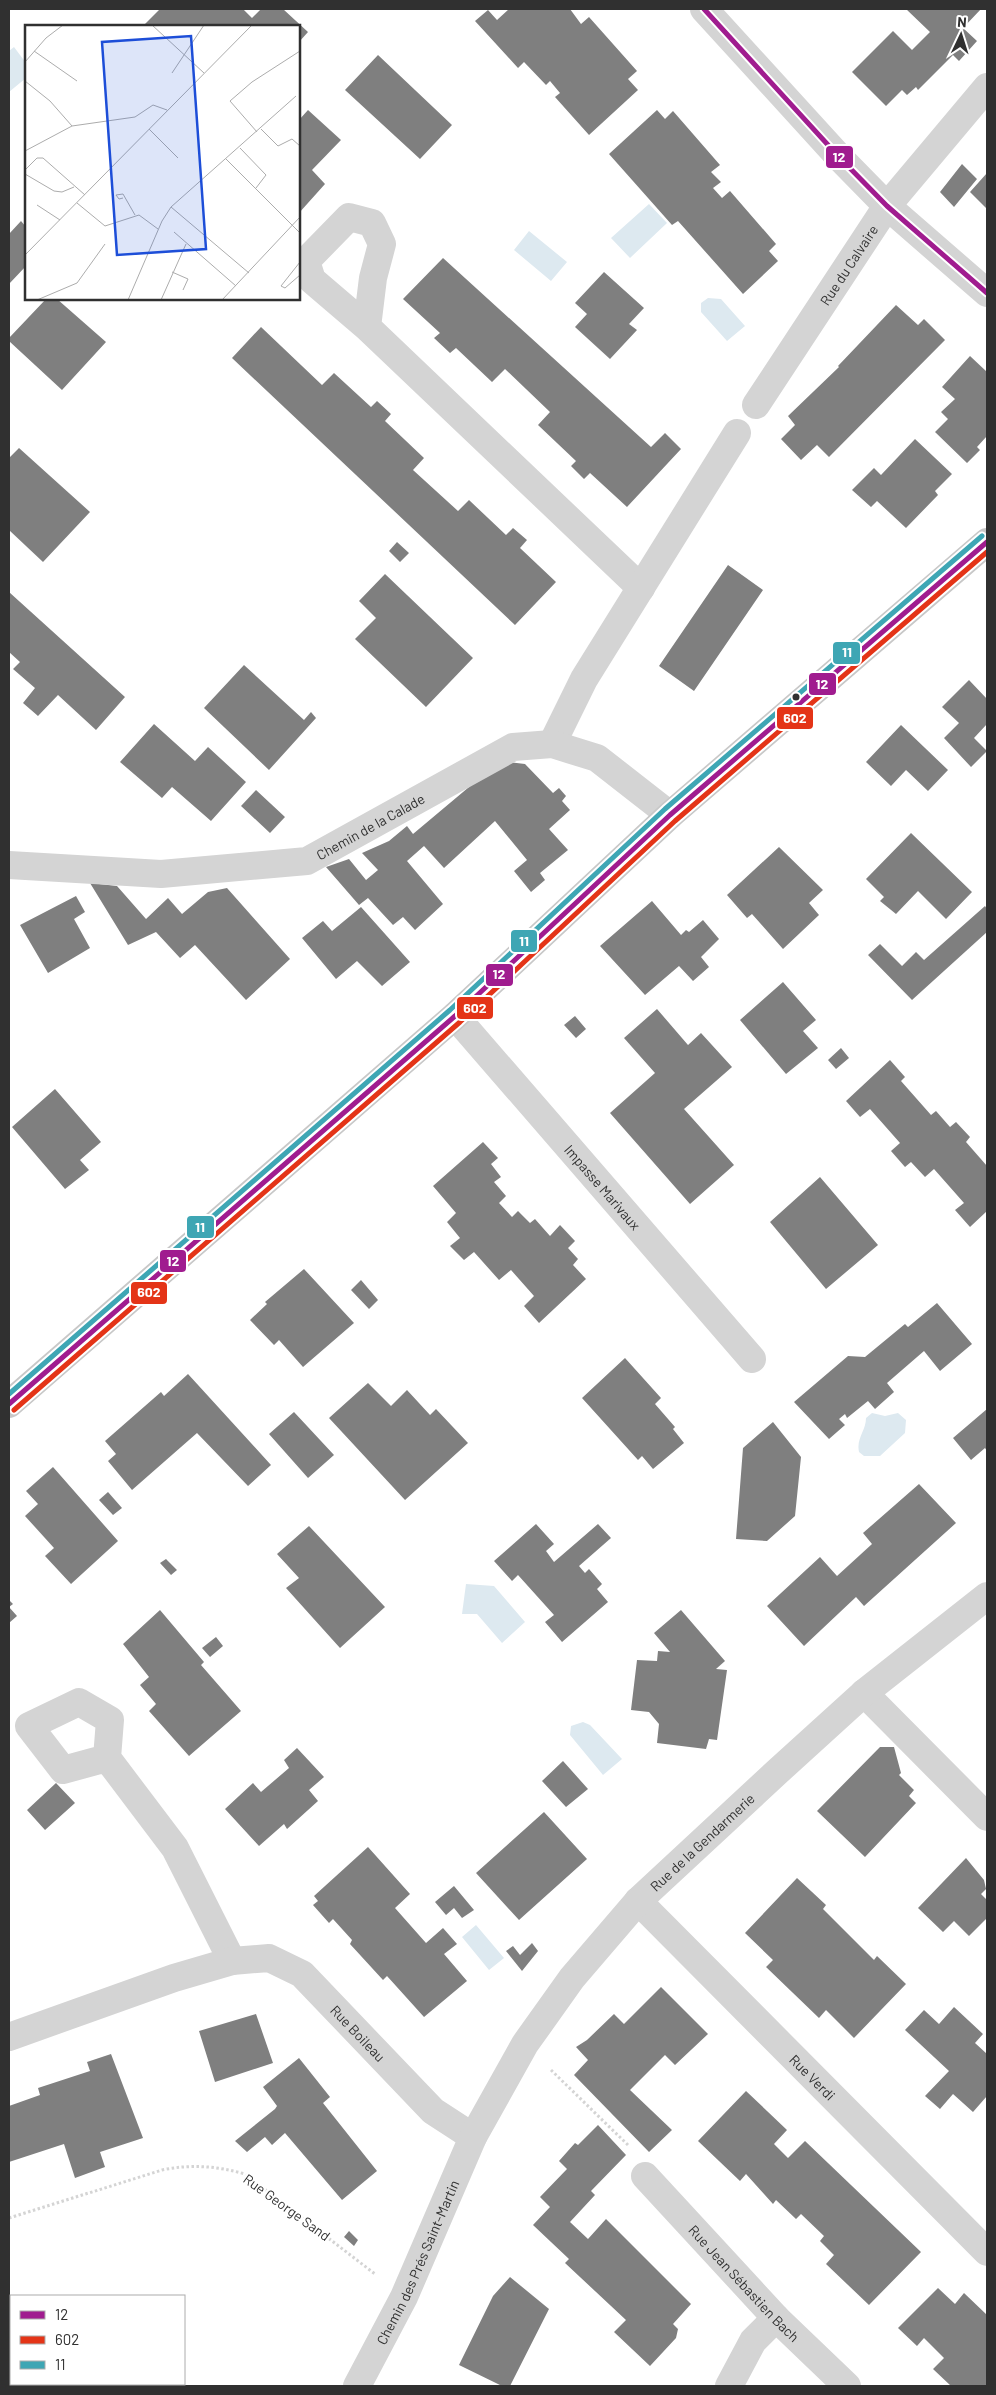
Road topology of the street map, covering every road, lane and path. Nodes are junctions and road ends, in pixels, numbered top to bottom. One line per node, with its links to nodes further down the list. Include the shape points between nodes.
1 (704, 9): 3 (street)
2 (987, 87): 3 (street, Rue du Calvaire)
3 (887, 206): 4 (street); 6 (street, Rue du Calvaire)
4 (987, 293)
5 (367, 327): 9 (street)
6 (756, 405)
7 (737, 433): 9 (street)
8 (987, 542): 11 (main road)
9 (641, 588): 10 (street, via 584,679)
10 (552, 744): 11 (street, Chemin de la Calade, via 597,758); 12 (street, Chemin de la Calade, via 513,746 307,861 161,874)
11 (670, 815): 13 (main road)
12 (9, 865)
13 (455, 1016): 14 (street, Impasse Marivaux); 15 (main road)
14 (752, 1359)
15 (9, 1404)
16 (987, 1596): 17 (street, Rue de la Gendarmerie)
17 (864, 1693): 19 (street); 20 (street, Rue de la Gendarmerie)
18 (107, 1758): 21 (street, via 175,1848)
19 (987, 1817)
20 (638, 1900): 23 (street, Rue de la Gendarmerie, via 572,1978); 27 (street, Rue Verdi)
21 (232, 1961): 22 (street, Rue Boileau, via 174,1978); 24 (street, Rue Boileau, via 269,1958 302,1974 433,2111)
22 (9, 2037)
23 (525, 2044): 24 (street, Rue de la Gendarmerie); 25 (path, via 638,2154)
24 (473, 2137): 28 (street, Chemin des Prés Saint-Martin)
25 (646, 2176): 29 (street, Rue Jean Sébastien Bach)
26 (9, 2218): 28 (path, Rue George Sand, via 162,2170 186,2165 224,2168 245,2174)
27 (987, 2252)
28 (404, 2297): 30 (street, Chemin des Prés Saint-Martin)
29 (776, 2318): 31 (street, via 753,2341); 32 (street, Rue Jean Sébastien Bach)
30 (357, 2386)
31 (730, 2386)
32 (847, 2386)

